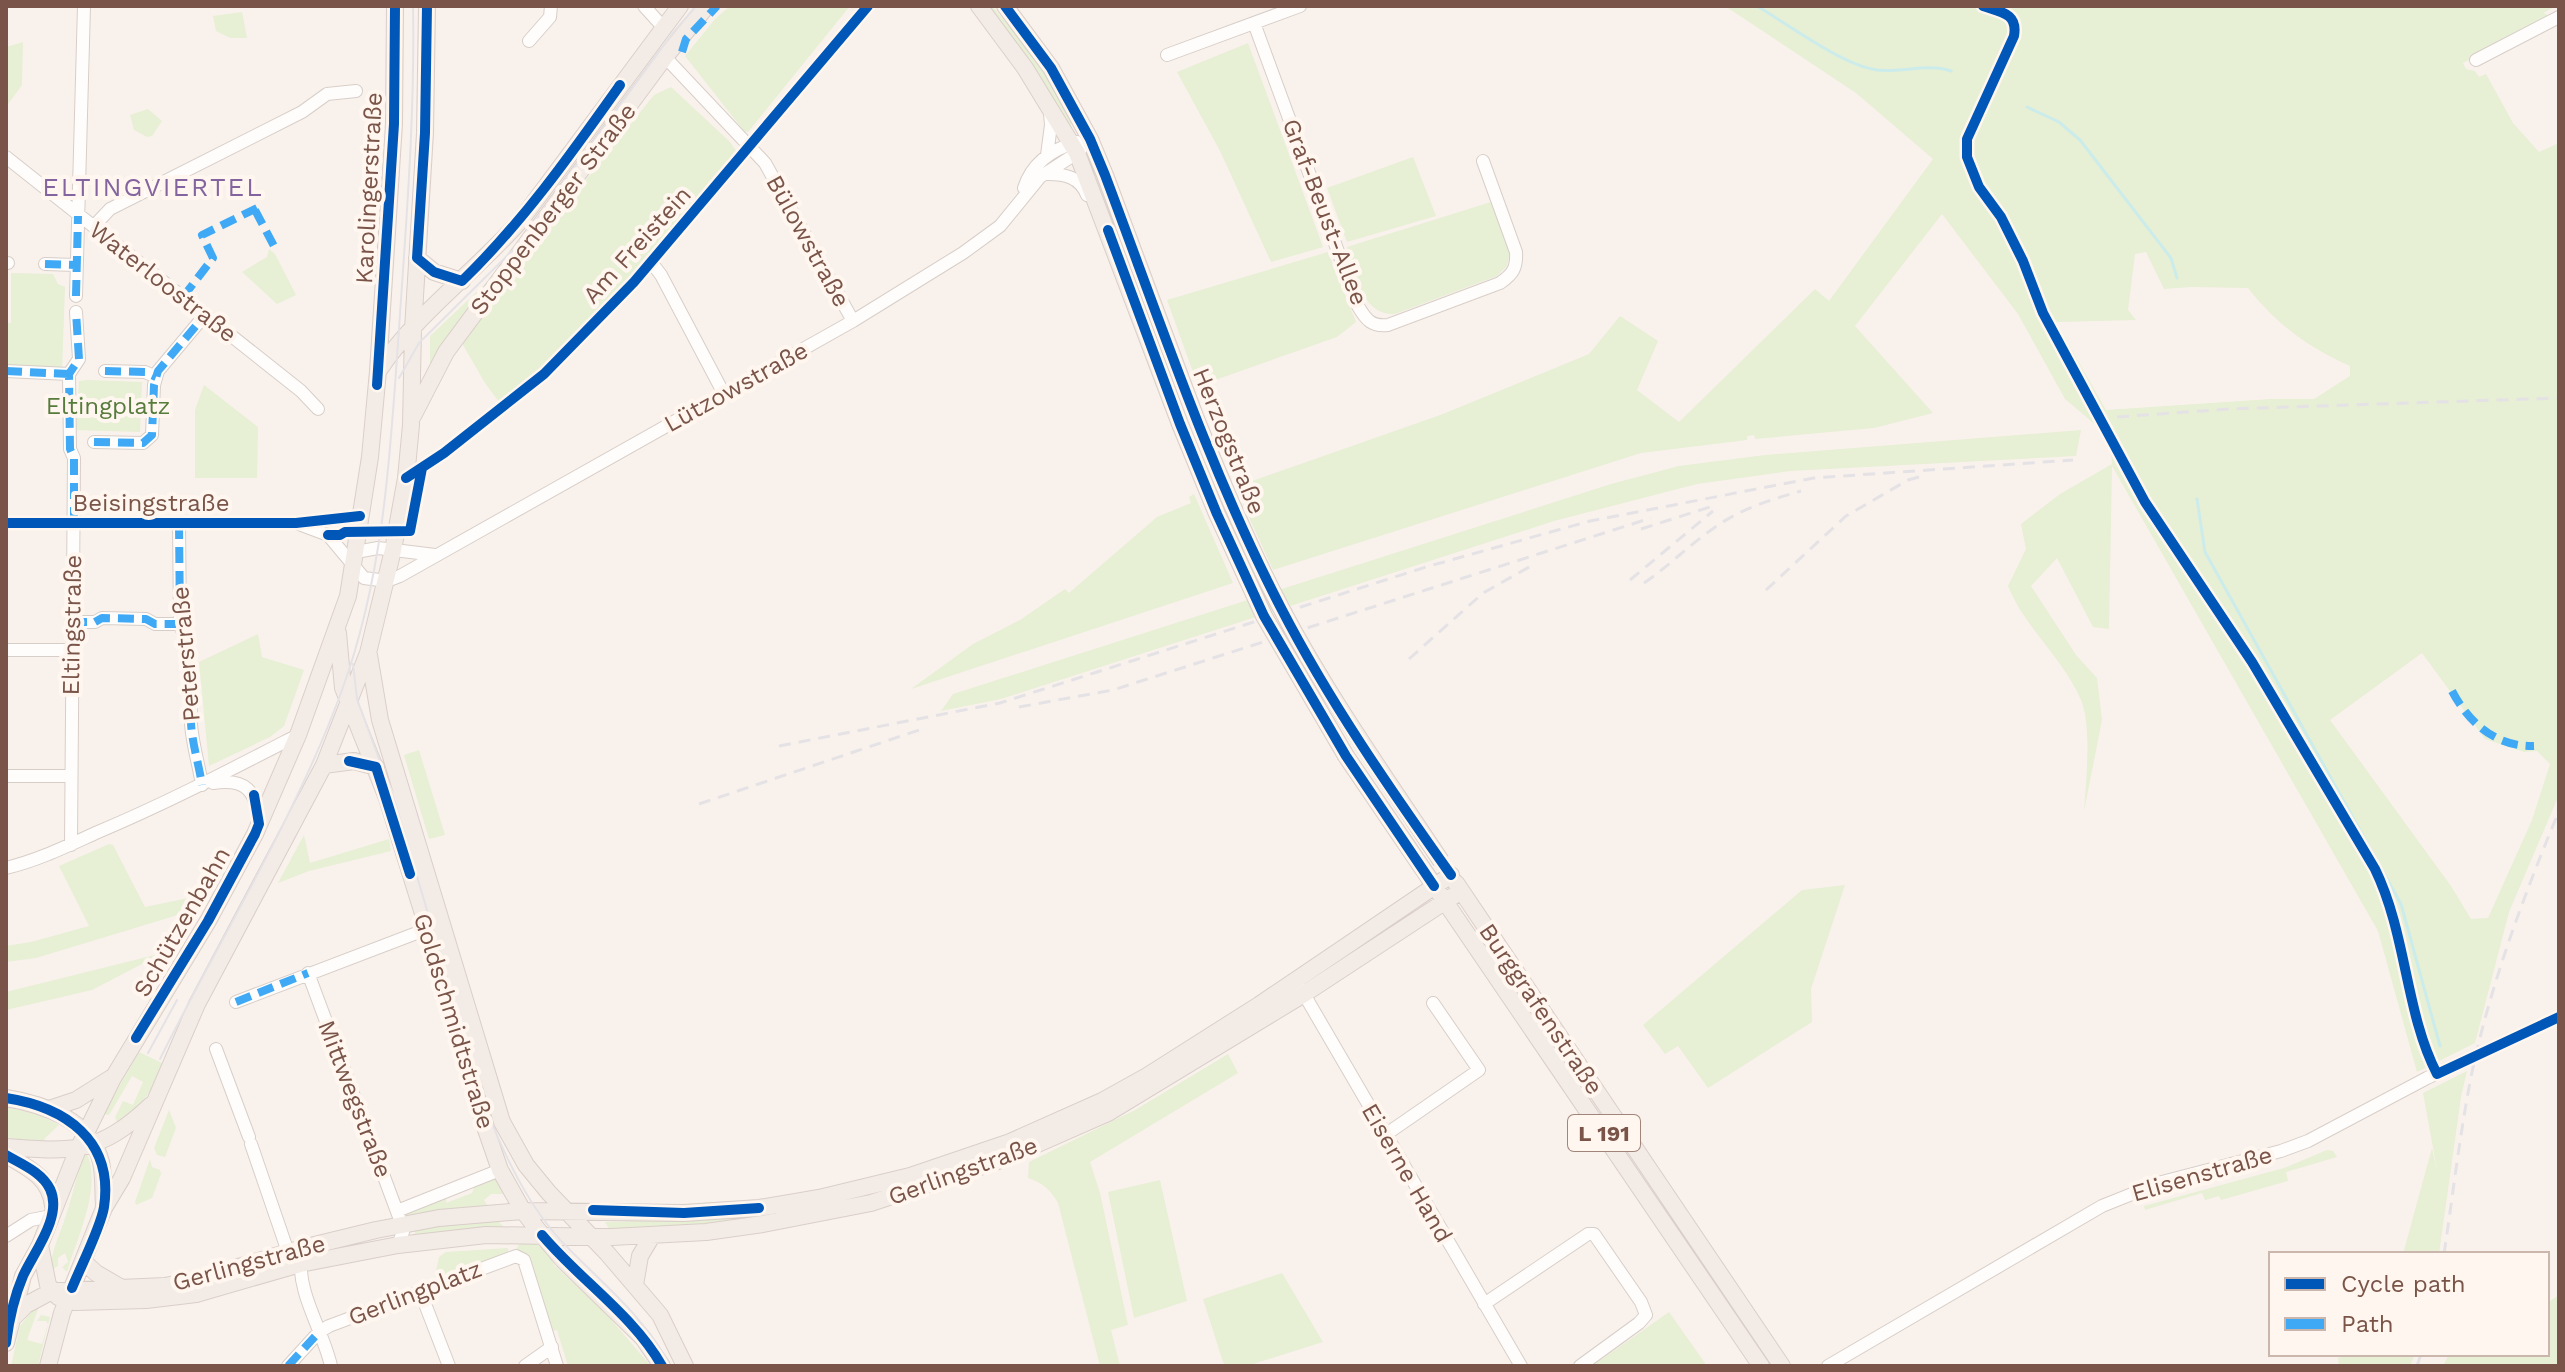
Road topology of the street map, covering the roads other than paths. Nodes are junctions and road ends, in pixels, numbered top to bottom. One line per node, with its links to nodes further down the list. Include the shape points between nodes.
1 (84, 6): 29 (street)
2 (395, 6): 44 (main road, Karolingerstraße, via 392,163)
3 (427, 6): 32 (main road)
4 (551, 6): 15 (street, via 550,17)
5 (644, 6): 14 (street)
6 (680, 6): 14 (main road, Stoppenberger Straße)
7 (707, 6): 17 (main road, Stoppenberger Straße)
8 (868, 6): 22 (street, Am Freistein)
9 (979, 6): 20 (main road, Herzogstraße)
10 (1005, 6): 21 (main road, Herzogstraße, via 1051,68)
11 (1300, 6): 13 (street)
12 (2559, 17): 18 (street)
13 (1254, 23): 16 (street); 26 (street, Graf-Beust-Allee, via 1358,306 1372,324 1397,322 1511,276 1516,252)
14 (663, 27): 36 (main road, Stoppenberger Straße, via 521,220)
15 (529, 41)
16 (1167, 55)
17 (665, 57): 22 (street, Bülowstraße); 49 (main road, Stoppenberger Straße, via 446,352)
18 (2476, 60)
19 (356, 91): 30 (street, via 327,94 302,112 110,209)
20 (1049, 106): 23 (main road, Herzogstraße); 24 (street)
21 (1090, 139): 23 (street, Lützowstraße); 50 (main road, Herzogstraße)
22 (750, 146): 33 (street, Am Freistein); 40 (street, Bülowstraße, via 765,163)
23 (1074, 148): 24 (street, Lützowstraße); 27 (street, Lützowstraße); 31 (main road, Herzogstraße)
24 (1047, 155): 28 (street, Lützowstraße, via 1027,180)
25 (6, 157): 29 (street, Waterloostraße)
26 (1483, 161)
27 (1048, 174): 28 (street, Lützowstraße); 31 (street, via 1080,184 1096,220)
28 (1021, 199): 40 (street, Lützowstraße, via 981,242)
29 (78, 216): 30 (street, Waterloostraße); 35 (street)
30 (94, 226): 39 (street, Waterloostraße)
31 (1108, 230): 50 (main road, Herzogstraße)
32 (417, 258): 36 (main road, via 434,272); 41 (main road)
33 (651, 262): 47 (street); 52 (street, Am Freistein, via 544,374)
34 (45, 264): 35 (street)
35 (76, 265): 37 (street)
36 (462, 281): 41 (main road, Stoppenberger Straße)
37 (76, 296)
38 (76, 312): 45 (street, Eltingstraße, via 79,359)
39 (205, 315): 46 (street); 48 (street, Waterloostraße)
40 (853, 321): 47 (street, Lützowstraße)
41 (413, 329): 44 (main road, Stoppenberger Straße); 49 (main road, Stoppenberger Straße)
42 (6, 371): 45 (street)
43 (105, 371): 46 (street)
44 (378, 371): 53 (main road)
45 (69, 374): 55 (street, Eltingstraße)
46 (156, 377): 51 (street, via 148,440)
47 (724, 394): 59 (street, Lützowstraße)
48 (318, 409)
49 (411, 421): 52 (main road, Stoppenberger Straße)
50 (1188, 422): 78 (main road, Herzogstraße, bridge, via 1282,609); 79 (main road, Herzogstraße, bridge, via 1217,514 1264,616 1346,756)
51 (94, 442)
52 (406, 478): 58 (main road, Stoppenberger Straße)
53 (360, 516): 56 (street, Beisingstraße); 60 (main road)
54 (6, 523): 55 (street, Beisingstraße)
55 (74, 523): 57 (street, Beisingstraße); 62 (street, Eltingstraße)
56 (296, 523): 57 (street, Beisingstraße); 60 (street, Beisingstraße, via 328,535)
57 (179, 529): 63 (street, Peterstraße)
58 (393, 550): 59 (street); 60 (street, via 378,548); 61 (main road, Stoppenberger Straße)
59 (435, 555): 61 (street, Lützowstraße)
60 (354, 560): 61 (street, via 364,578); 64 (main road)
61 (387, 581): 67 (main road, Stoppenberger Straße)
62 (71, 622): 63 (street, via 102,618); 66 (street, Eltingstraße)
63 (180, 624): 74 (street, Peterstraße, via 191,669 191,726)
64 (338, 627): 68 (main road, Goldschmidtstraße, via 341,680); 69 (main road)
65 (6, 650): 66 (street)
66 (71, 650): 73 (street, Eltingstraße)
67 (368, 653): 68 (main road, Stoppenberger Straße); 82 (main road, Goldschmidtstraße, via 380,720)
68 (349, 706): 70 (main road, Stoppenberger Straße); 71 (main road, Goldschmidtstraße)
69 (298, 735): 74 (street); 75 (main road, Schützenbahn)
70 (324, 765): 71 (main road, via 354,761); 91 (main road, Schützenbahn, via 197,1004)
71 (376, 767): 82 (main road, Goldschmidtstraße)
72 (6, 776): 73 (street)
73 (71, 776): 76 (street, Eltingstraße)
74 (202, 785): 75 (street, via 243,785 254,795); 76 (street)
75 (259, 824): 89 (main road, Schützenbahn, via 208,921)
76 (71, 845): 77 (street)
77 (6, 868)
78 (1446, 868): 79 (main road, Gerlingstraße); 80 (main road, Herzogstraße / L 191)
79 (1434, 886): 81 (main road, Herzogstraße / L 191); 84 (main road, Gerlingstraße)
80 (1461, 891): 81 (main road, Gerlingstraße); 132 (main road, Burggrafenstraße / L 191)
81 (1445, 901): 84 (main road, Gerlingstraße); 131 (main road, Burggrafenstraße / L 191)
82 (435, 926): 83 (street); 97 (main road, Goldschmidtstraße); 100 (main road, Goldschmidtstraße, via 502,1122 526,1165)
83 (308, 973): 85 (street); 102 (street, Mittwegstraße)
84 (1300, 986): 93 (street, Eiserne Hand); 100 (main road, Gerlingstraße, via 1102,1101 1010,1142 923,1172 759,1208); 105 (main road, Gerlingstraße, via 1108,1113 1021,1152 871,1203 763,1224)
85 (236, 1002)
86 (1433, 1003): 93 (street, via 1479,1070)
87 (2559, 1017): 133 (street, Elisenstraße, via 2308,1141 2162,1182 2102,1206)
88 (216, 1049): 109 (street)
89 (113, 1078): 92 (main road); 94 (main road, Schützenbahn)
90 (6, 1098): 92 (main road)
91 (153, 1102): 94 (main road, via 137,1118); 98 (main road, Schützenbahn)
92 (49, 1109): 94 (main road, via 71,1121)
93 (1385, 1135): 116 (street, Eiserne Hand)
94 (86, 1143): 95 (main road); 98 (main road, via 101,1163); 101 (main road, Schützenbahn)
95 (6, 1147)
96 (6, 1155): 101 (main road, via 46,1182)
97 (500, 1170): 99 (main road, Goldschmidtstraße); 102 (street, Gerlingstraße)
98 (104, 1208): 110 (main road, Schützenbahn)
99 (523, 1211): 100 (main road, Gerlingstraße); 102 (main road, Gerlingstraße); 103 (main road, Goldschmidtstraße)
100 (564, 1211): 106 (main road, Goldschmidtstraße)
101 (52, 1213): 104 (street); 107 (main road, Schützenbahn)
102 (400, 1218): 108 (street, via 403,1232); 109 (main road, Gerlingstraße)
103 (542, 1235): 106 (main road, Gerlingstraße); 108 (main road, Gerlingstraße); 127 (main road, Goldschmidtstraße, via 643,1338)
104 (6, 1236)
105 (652, 1236): 106 (main road, Gerlingstraße); 111 (main road, via 640,1256)
106 (589, 1237): 111 (main road, Goldschmidtstraße)
107 (40, 1245): 113 (main road); 117 (main road, Schützenbahn)
108 (398, 1245): 109 (main road, Gerlingstraße)
109 (297, 1255): 112 (main road, Gerlingstraße, via 165,1286); 115 (main road, Gerlingstraße, via 179,1297 108,1302); 118 (street)
110 (83, 1261): 112 (main road); 115 (main road, Schützenbahn)
111 (635, 1285): 128 (main road, Goldschmidtstraße, via 660,1315)
112 (121, 1287): 115 (main road, Gerlingstraße)
113 (52, 1291): 115 (main road); 117 (main road)
114 (420, 1291): 118 (street, Gerlingplatz); 120 (street, Gerlingplatz, via 516,1256 524,1260); 124 (street)
115 (70, 1294): 121 (main road, Schützenbahn)
116 (1484, 1304): 129 (street, Eiserne Hand); 130 (street, via 1594,1234 1646,1315)
117 (8, 1323): 119 (main road, Schützenbahn)
118 (319, 1332): 122 (street); 123 (street)
119 (6, 1343)
120 (552, 1347): 125 (street); 126 (street)
121 (48, 1366)
122 (288, 1366)
123 (331, 1366)
124 (449, 1366)
125 (525, 1366)
126 (557, 1366)
127 (662, 1366)
128 (685, 1366)
129 (1521, 1366)
130 (1580, 1366)
131 (1761, 1366)
132 (1782, 1366)
133 (1828, 1366)

